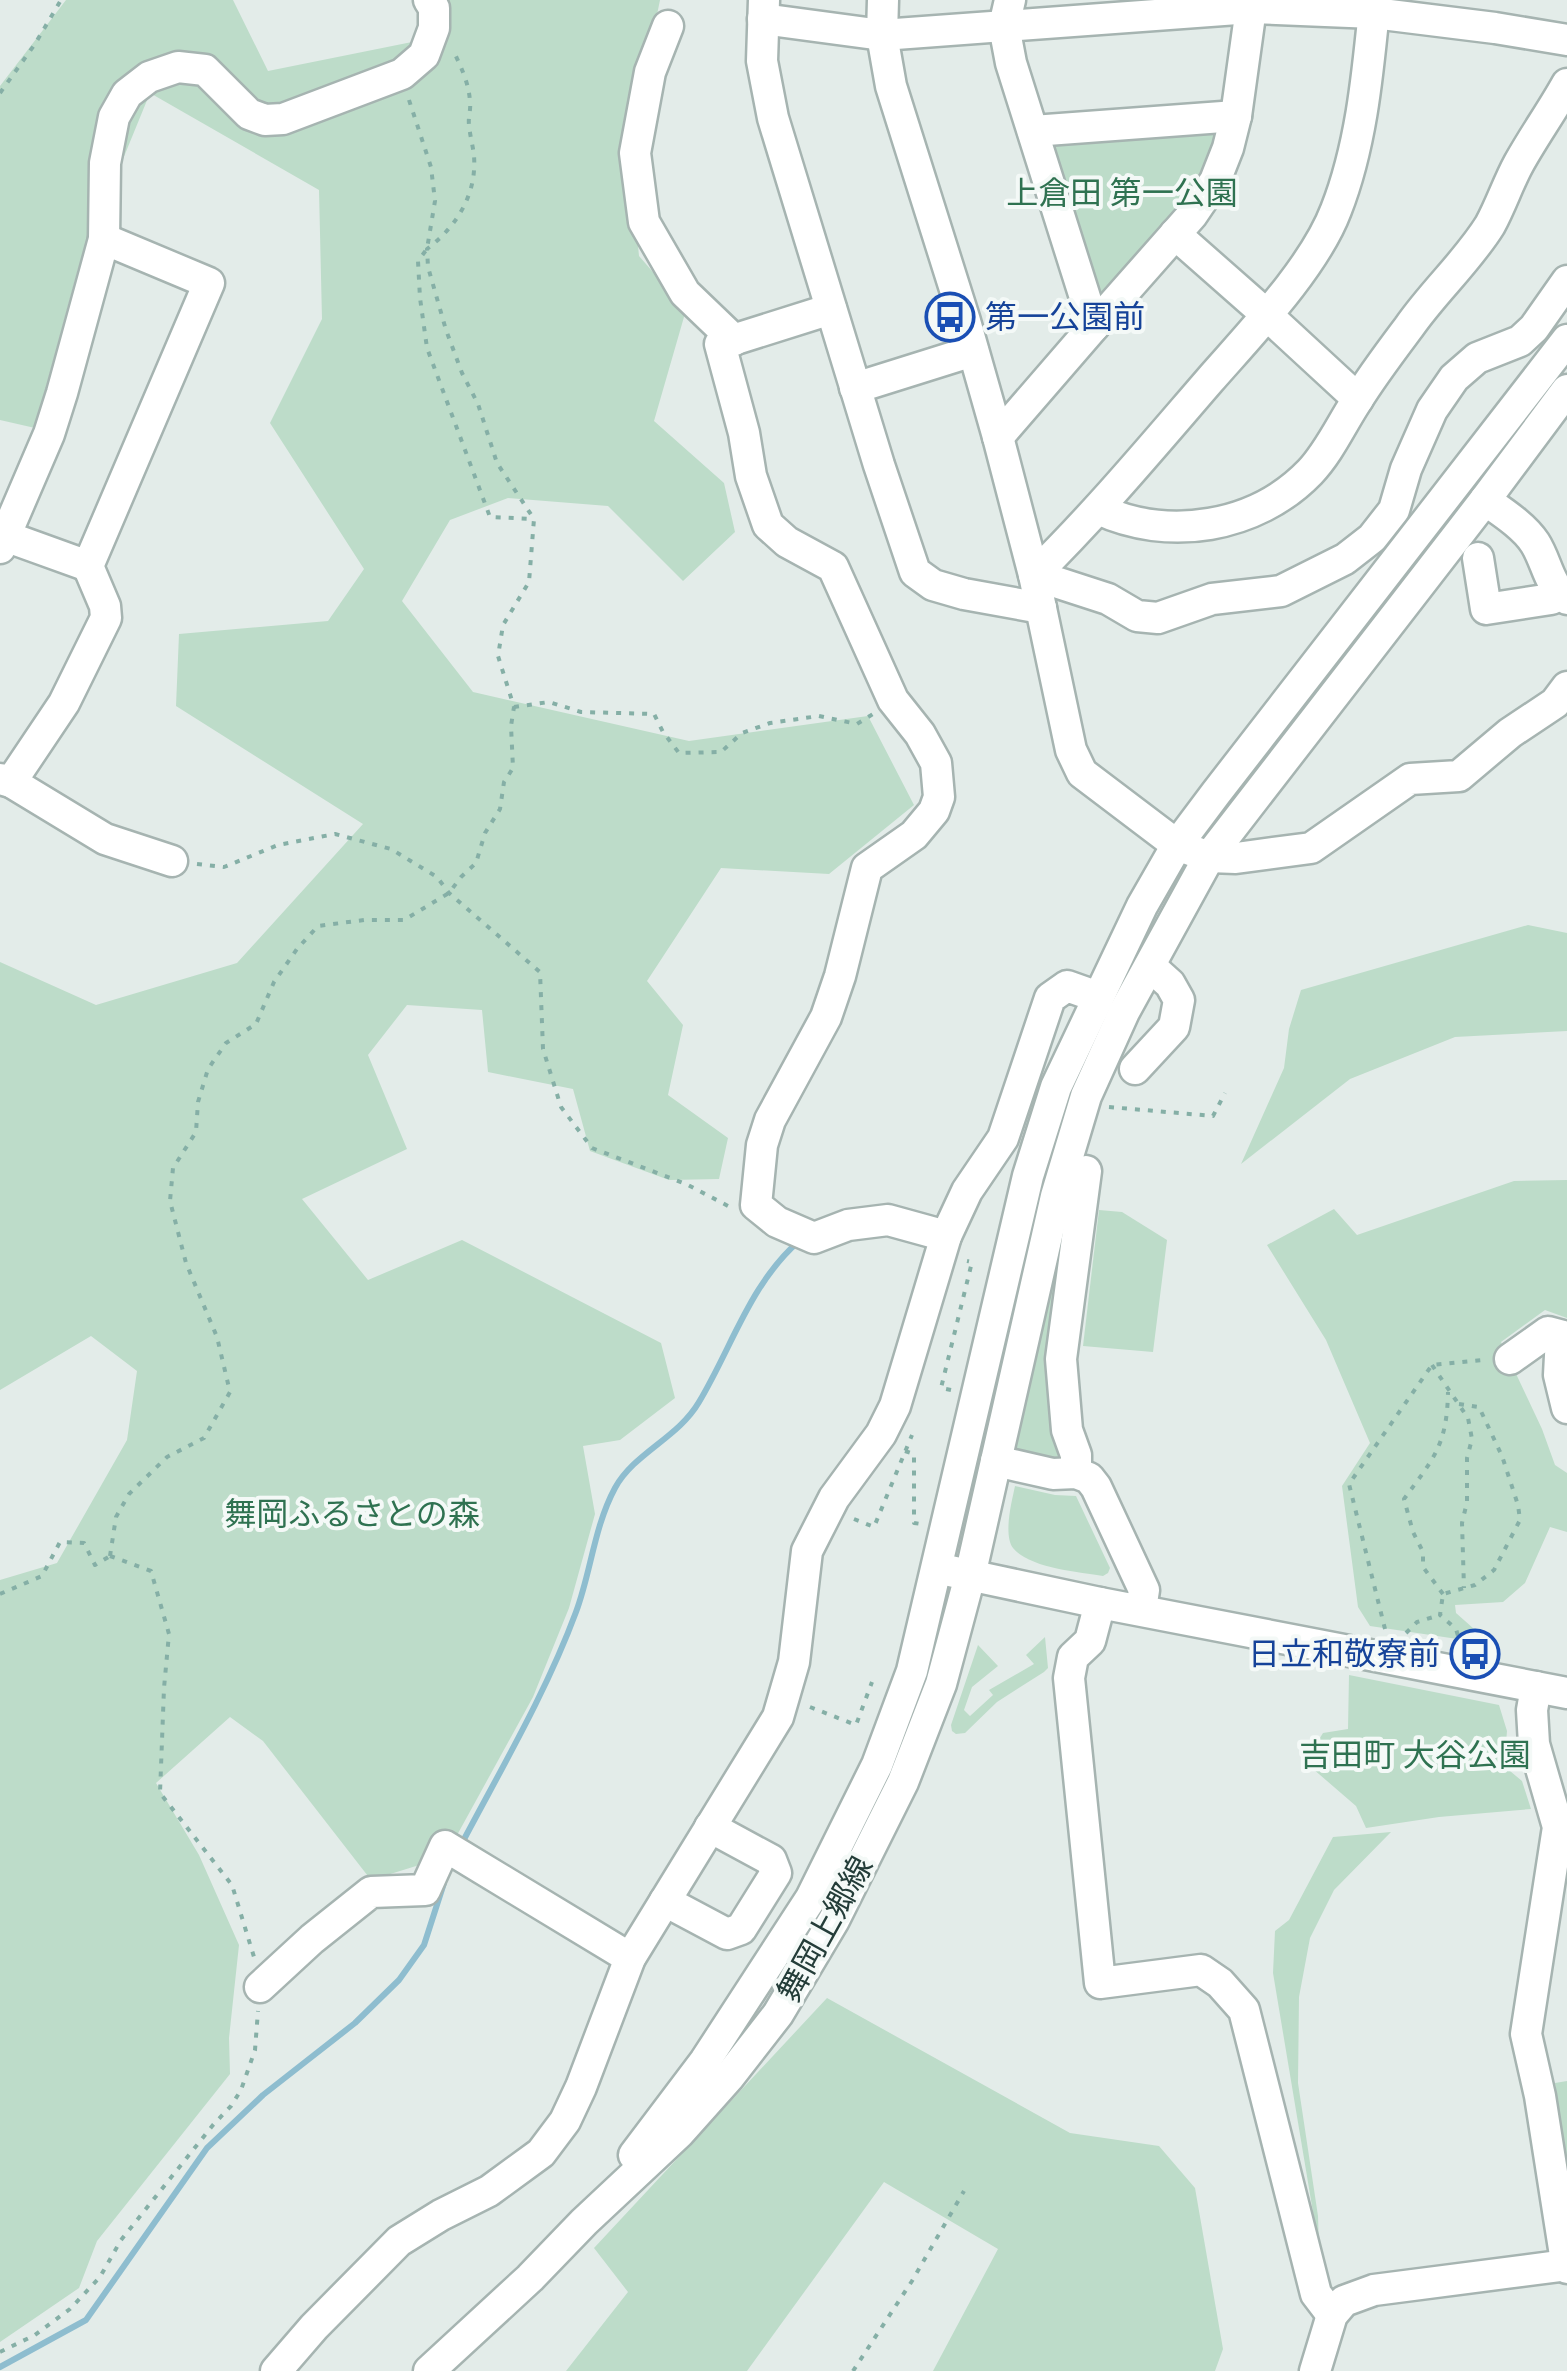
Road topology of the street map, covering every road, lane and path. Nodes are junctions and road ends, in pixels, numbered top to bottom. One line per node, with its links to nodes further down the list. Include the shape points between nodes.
1 (62, 0): 14 (path)
2 (882, 0): 10 (street)
3 (1375, 6): 4 (street); 8 (street); 22 (street, via 1361,116 1336,212)
4 (1251, 8): 6 (street); 15 (street)
5 (764, 9): 10 (street); 21 (street, via 762,61 773,118)
6 (1007, 13): 10 (street); 16 (street, via 1010,63)
7 (431, 14): 12 (street, via 424,55); 19 (path, via 467,83 474,174 459,218)
8 (1496, 14): 11 (street)
9 (668, 26): 24 (street, via 650,72 635,153 644,222 685,293)
10 (882, 34): 26 (street, via 890,86)
11 (1567, 40)
12 (402, 74): 18 (street, via 265,120 249,114 205,70 178,67 149,77 127,94 114,116 105,163); 19 (path, via 431,167 435,201)
13 (1567, 84): 29 (street, via 1492,222)
14 (0, 93)
15 (1236, 116): 16 (street); 17 (street, via 1215,181)
16 (1033, 132): 23 (street)
17 (1175, 234): 22 (street); 23 (street)
18 (104, 239): 34 (street, via 49,434); 36 (street, via 208,284)
19 (426, 249): 33 (path, via 446,330 497,462); 33 (path, via 418,261 426,348 490,517)
20 (1567, 281): 37 (street, via 1520,341 1477,358 1454,378 1432,410 1394,510 1345,559 1281,590 1212,600 1158,618)
21 (831, 309): 24 (street); 27 (street)
22 (1267, 314): 29 (street); 32 (street)
23 (1094, 326): 30 (street)
24 (734, 340): 41 (street, via 720,344 768,525 832,567)
25 (1567, 340): 44 (street, 舞岡上郷線)
26 (974, 351): 27 (street); 30 (street)
27 (855, 388): 39 (street, via 914,572 964,594)
28 (1567, 390): 31 (street, 舞岡上郷線)
29 (1358, 399): 32 (street, via 1309,473 1246,516 1178,528)
30 (998, 437): 37 (street)
31 (1486, 500): 38 (street, via 1534,542); 45 (street, 舞岡上郷線)
32 (1098, 509): 37 (street)
33 (534, 519): 42 (path, via 529,582 503,626 498,656)
34 (2, 542): 36 (street)
35 (1478, 558): 38 (street, via 1486,610)
36 (88, 566): 43 (street, via 106,618 64,702)
37 (1034, 574): 39 (street)
38 (1562, 595)
39 (1040, 608): 44 (street, via 1082,773)
40 (1567, 688): 45 (street, via 1459,776 1410,778 1310,848)
41 (893, 700): 42 (path, via 856,724 818,716 770,722 742,733 721,752 679,753 654,714 581,712 549,702); 54 (street, via 936,764 938,797 914,835 867,868 826,1017 770,1120 756,1206)
42 (514, 708): 47 (path, via 514,768 500,809 476,863)
43 (5, 781): 46 (street, via 105,839)
44 (1177, 845): 45 (street); 49 (street, 舞岡上郷線)
45 (1209, 857): 48 (street, 舞岡上郷線)
46 (172, 861): 47 (path, via 224,867 278,845 336,834 391,849 437,876)
47 (449, 893): 54 (path, via 540,972 542,1049 562,1107 592,1148 744,1215); 67 (path, via 404,920 318,926 274,982 256,1024 226,1043 208,1069 196,1132 173,1168 170,1201 230,1392 204,1438 167,1457 129,1494 116,1517)
48 (1150, 966): 50 (street, via 1179,1000 1174,1028); 64 (street, 舞岡上郷線, via 1086,1096 1056,1196)
49 (1098, 997): 55 (street, via 1067,986 1050,998 1003,1138 967,1191); 68 (street, 舞岡上郷線, via 1056,1087 1028,1176)
50 (1135, 1069)
51 (1225, 1094): 52 (path, via 1213,1116)
52 (1104, 1106)
53 (1086, 1171): 65 (street, via 1061,1359)
54 (791, 1227): 55 (street, via 888,1220)
55 (953, 1248): 60 (path, via 972,1262 941,1388); 82 (street, via 895,1406 807,1551)
56 (1564, 1337): 57 (street, via 1548,1332); 62 (street, via 1559,1374)
57 (1510, 1359): 58 (path)
58 (1432, 1364): 59 (path); 76 (path, via 1349,1484)
59 (1448, 1388): 61 (path); 72 (path, via 1441,1444 1404,1499 1423,1567)
60 (951, 1390)
61 (1459, 1404): 70 (path, via 1472,1439 1462,1523); 70 (path, via 1480,1407 1520,1520 1494,1570)
62 (1567, 1408)
63 (906, 1451): 66 (path, via 914,1454 914,1523)
64 (996, 1462): 65 (street); 69 (street, 舞岡上郷線)
65 (1076, 1472): 74 (street, via 1096,1487 1144,1590)
66 (926, 1525)
67 (110, 1556): 71 (path, via 95,1565 84,1543 60,1542 42,1576); 86 (path, via 150,1571 169,1634 160,1793 232,1885)
68 (937, 1568): 69 (street); 88 (street, 舞岡上郷線, via 912,1670 877,1765 811,1898 705,2061)
69 (970, 1576): 73 (street); 88 (street, 舞岡上郷線, via 941,1684 903,1782 778,2014 679,2133)
70 (1464, 1588): 72 (path)
71 (0, 1594)
72 (1443, 1594): 75 (path)
73 (1100, 1603): 74 (street); 90 (street, via 1090,1641 1073,1657 1068,1678 1100,1983 1201,1970 1244,2010 1316,2294)
74 (1141, 1610): 80 (street)
75 (1440, 1614): 77 (path, via 1416,1622); 78 (path, via 1456,1629)
76 (1386, 1634)
77 (1404, 1638)
78 (1462, 1650)
79 (872, 1682): 82 (path, via 856,1725)
80 (1536, 1687): 81 (street); 89 (street, via 1534,1744 1558,1827 1526,2034)
81 (1567, 1693)
82 (785, 1698): 83 (street)
83 (710, 1827): 84 (street); 84 (street, via 771,1860 776,1874 740,1930 727,1934)
84 (665, 1901): 85 (street)
85 (630, 1958): 86 (street, via 457,1854 425,1890 371,1892); 92 (street, via 581,2087 541,2154 399,2241)
86 (260, 1987): 91 (path, via 255,2050 231,2106 70,2309)
87 (964, 2191): 94 (path)
88 (584, 2222): 93 (street, 舞岡上郷線)
89 (1567, 2266): 90 (street, via 1374,2290 1344,2301)
90 (1332, 2315): 95 (street)
91 (0, 2352)
92 (276, 2371)
93 (429, 2371)
94 (854, 2371)
95 (1315, 2371)

